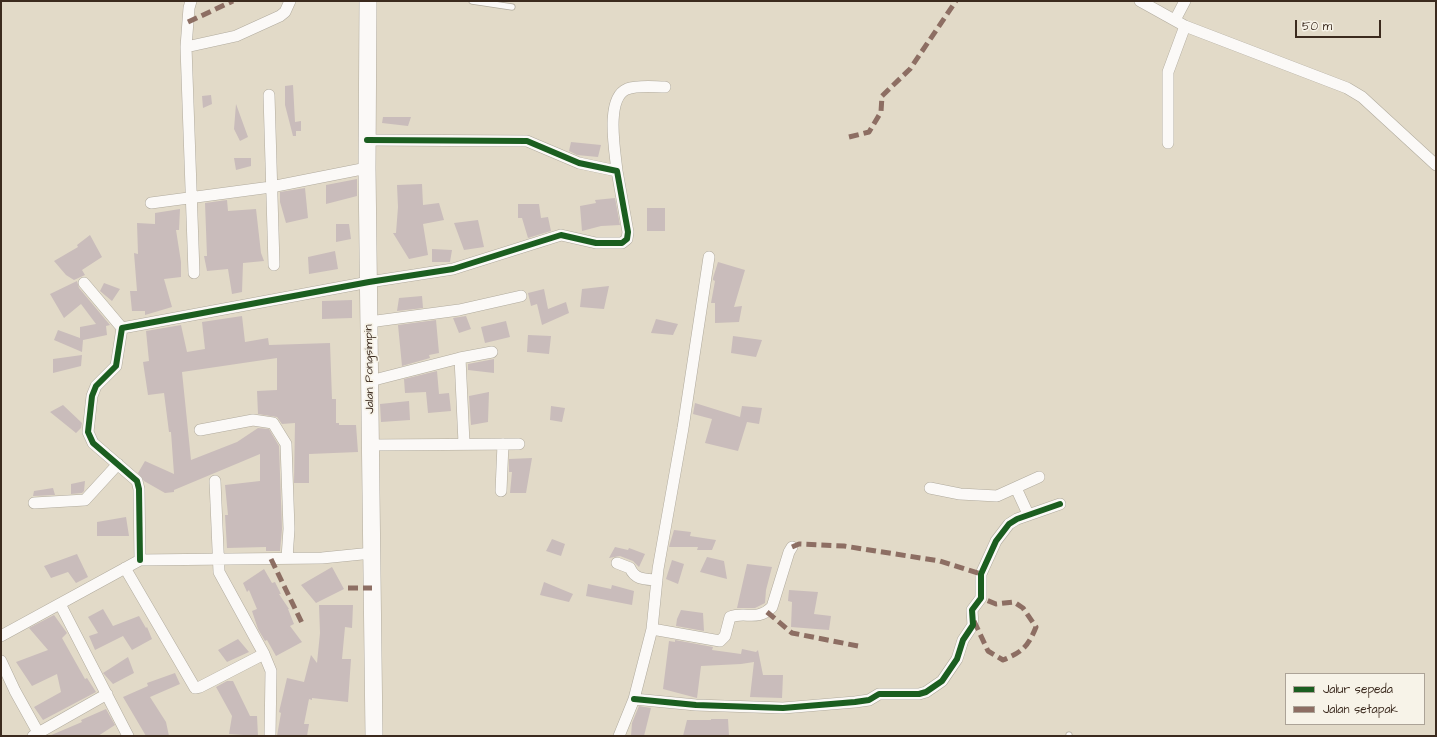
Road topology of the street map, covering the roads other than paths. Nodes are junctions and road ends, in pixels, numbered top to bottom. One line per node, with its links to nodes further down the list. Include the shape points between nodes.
1 (191, 1): 10 (street)
2 (290, 1): 10 (street, via 280,16 242,34)
3 (368, 1): 13 (main road, Jalan Pongsimpin)
4 (472, 1): 7 (lane)
5 (1140, 1): 8 (street)
6 (1185, 1): 8 (street)
7 (512, 6)
8 (1175, 20): 9 (street)
9 (1185, 26): 14 (street, via 1168,72); 15 (street, via 1347,88 1362,97)
10 (186, 47): 19 (street)
11 (665, 87): 17 (street, via 630,88 616,98 613,136)
12 (269, 95): 18 (street)
13 (367, 140): 16 (main road, Jalan Pongsimpin); 17 (street, via 527,141 579,163)
14 (1168, 142)
15 (1436, 165)
16 (367, 168): 18 (street); 24 (main road, Jalan Pongsimpin)
17 (617, 171): 24 (street, via 628,232 627,239 622,243 596,244 561,236 453,269)
18 (271, 187): 19 (street); 22 (street)
19 (192, 198): 20 (street); 23 (street)
20 (151, 203)
21 (710, 257): 53 (street)
22 (274, 265)
23 (194, 273)
24 (369, 282): 27 (main road, Jalan Pongsimpin); 28 (street)
25 (84, 283): 28 (street)
26 (521, 296): 27 (street, via 459,310)
27 (369, 322): 31 (main road, Jalan Pongsimpin)
28 (122, 328): 37 (street, via 117,364 94,388 88,421 90,439)
29 (492, 352): 30 (street)
30 (460, 358): 31 (street); 33 (street)
31 (370, 381): 36 (main road, Jalan Pongsimpin)
32 (200, 430): 48 (street, via 253,420 273,423 286,444)
33 (464, 443): 34 (street); 36 (street)
34 (503, 444): 35 (street); 42 (street)
35 (519, 444)
36 (371, 445): 47 (main road, Jalan Pongsimpin)
37 (118, 464): 43 (street, via 85,500); 50 (street, via 134,477 138,485)
38 (1039, 477): 41 (street)
39 (215, 481): 49 (street)
40 (930, 488): 41 (street, via 960,494 997,496)
41 (1016, 488): 45 (street)
42 (501, 491)
43 (34, 504)
44 (1060, 504): 45 (street)
45 (1028, 514): 60 (street, via 1009,524 996,541 981,574 981,598 972,610 973,625 963,640 957,659 942,681 926,692 879,694 869,700 783,708 696,705)
46 (792, 547): 55 (street, via 788,552 772,607 758,616 730,617 725,636 720,641)
47 (372, 553): 48 (street, via 322,558); 64 (main road, Jalan Pongsimpin)
48 (288, 558): 49 (street)
49 (218, 559): 50 (street); 57 (street, via 221,576)
50 (140, 560): 52 (street)
51 (617, 563): 53 (street, via 630,568 637,578)
52 (125, 568): 54 (street); 57 (street, via 195,688)
53 (657, 580): 55 (street)
54 (60, 604): 56 (street); 59 (street)
55 (652, 629): 60 (street)
56 (1, 636)
57 (264, 654): 63 (street, via 271,671 272,682)
58 (1, 661): 61 (street)
59 (107, 694): 61 (street); 62 (street)
60 (634, 699): 65 (street)
61 (37, 735)
62 (128, 736)
63 (270, 736)
64 (374, 736)
65 (619, 736)

